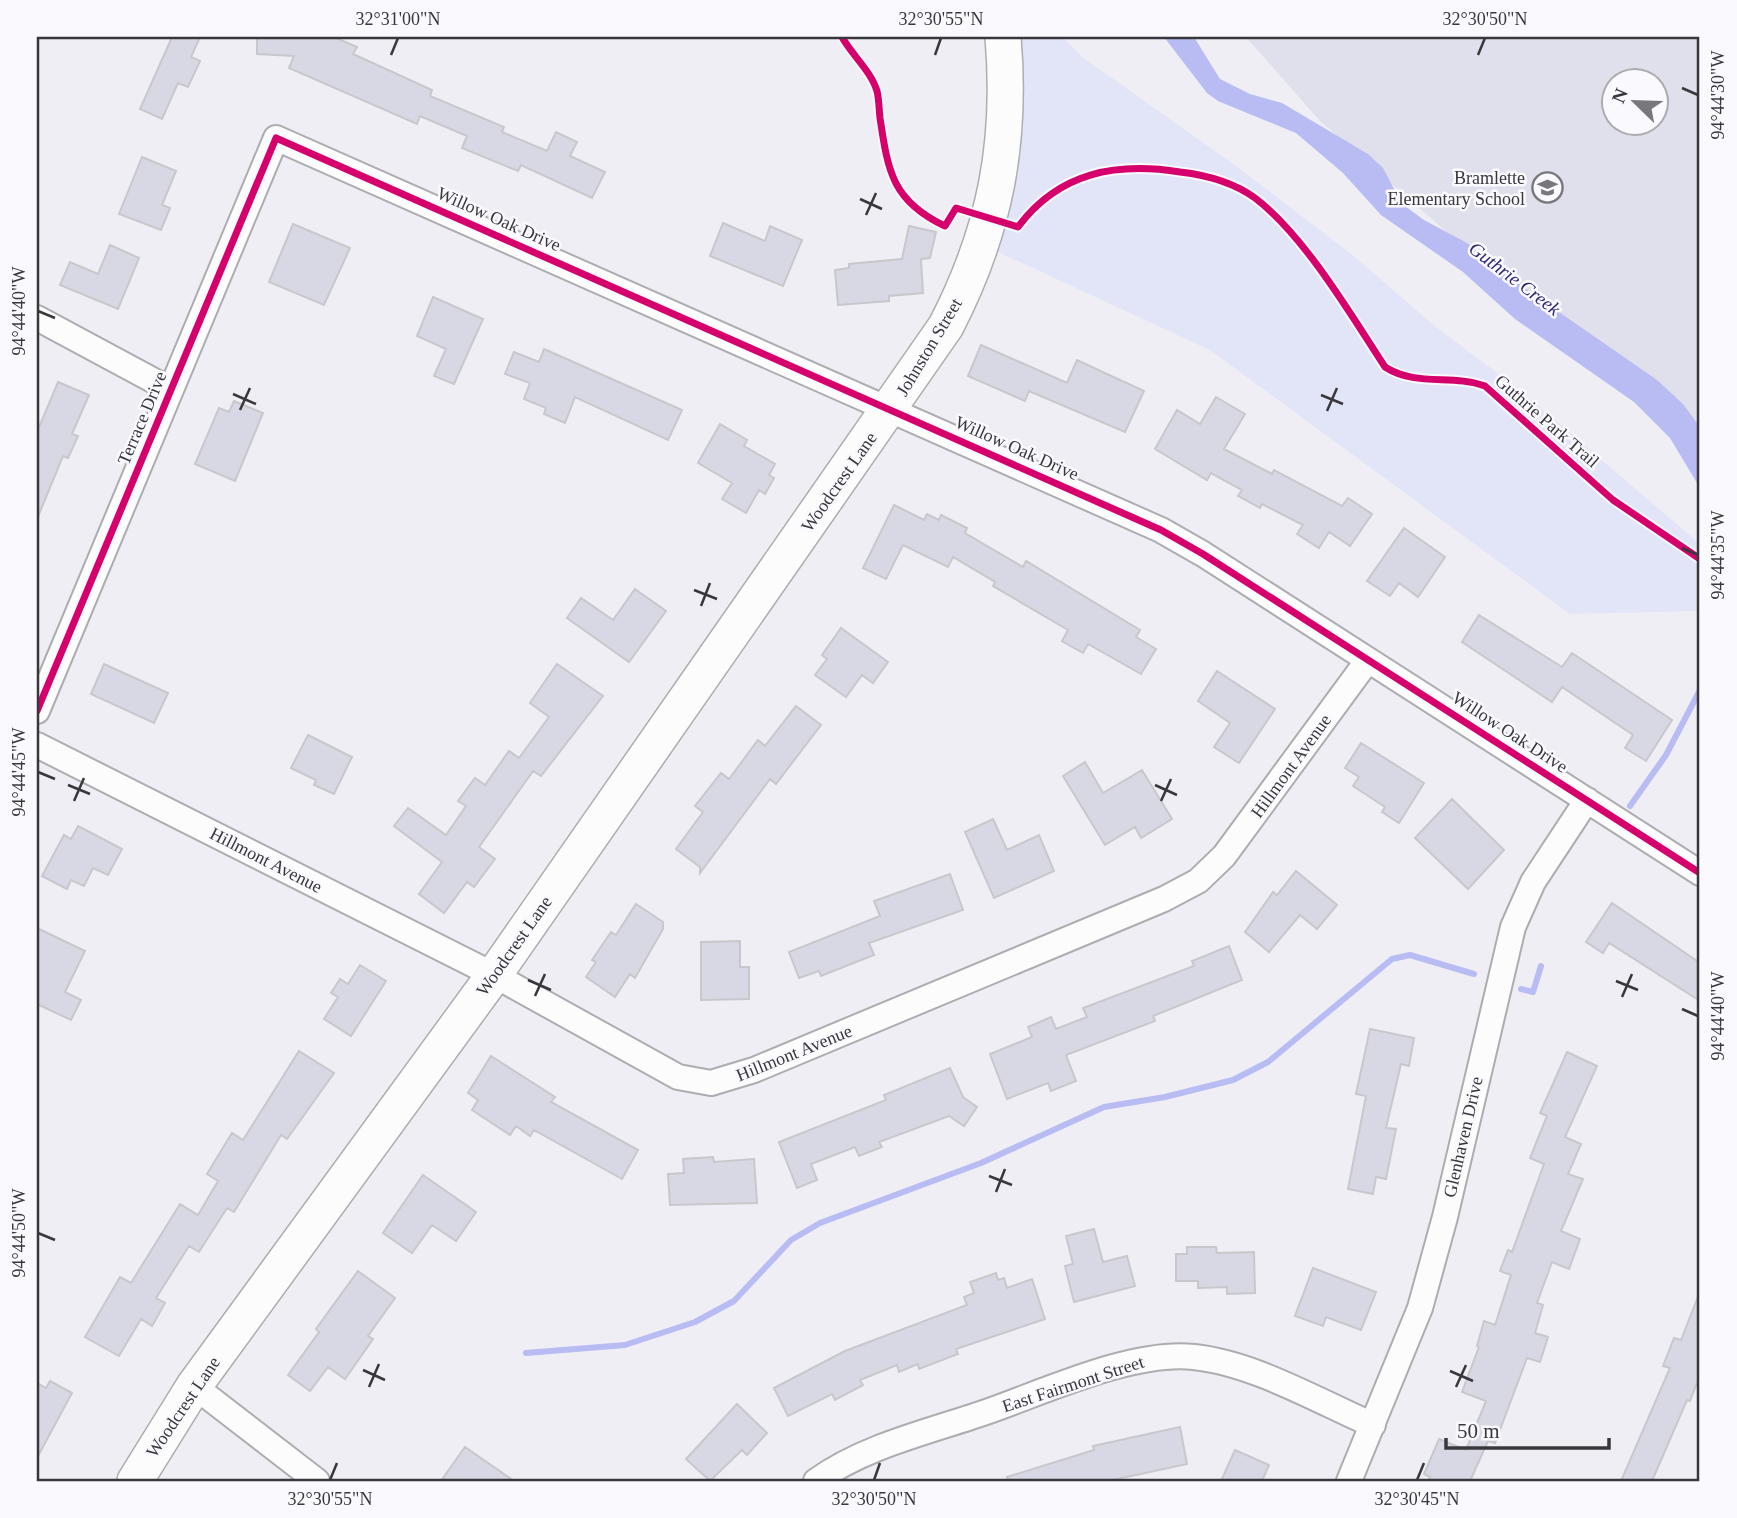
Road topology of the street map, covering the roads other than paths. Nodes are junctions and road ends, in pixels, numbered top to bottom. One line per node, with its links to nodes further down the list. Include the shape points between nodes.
1 (1003, 37): 5 (street, Johnston Street, via 1004,152 982,240 946,326)
2 (276, 138): 4 (street, Terrace Drive); 5 (street, Willow Oak Drive)
3 (37, 318): 4 (street)
4 (171, 390): 7 (street, Terrace Drive)
5 (890, 410): 6 (street, Willow Oak Drive, via 1161,530); 11 (street, Woodcrest Lane)
6 (1367, 660): 9 (street, Willow Oak Drive); 11 (street, Hillmont Avenue, via 1240,836 1198,881 740,1076 702,1083 678,1077)
7 (37, 711)
8 (37, 745): 11 (street, Hillmont Avenue)
9 (1587, 800): 10 (street, Willow Oak Drive); 13 (street, Glenhaven Drive, via 1533,882 1513,927 1433,1263)
10 (1700, 873)
11 (494, 975): 12 (street, Woodcrest Lane)
12 (194, 1386): 14 (street, Woodcrest Lane); 15 (street)
13 (1373, 1424): 16 (street, East Fairmont Street, via 1231,1364 1192,1356 1163,1357 1103,1371 887,1446); 17 (street, Glenhaven Drive)
14 (135, 1481)
15 (317, 1481)
16 (816, 1481)
17 (1349, 1481)

